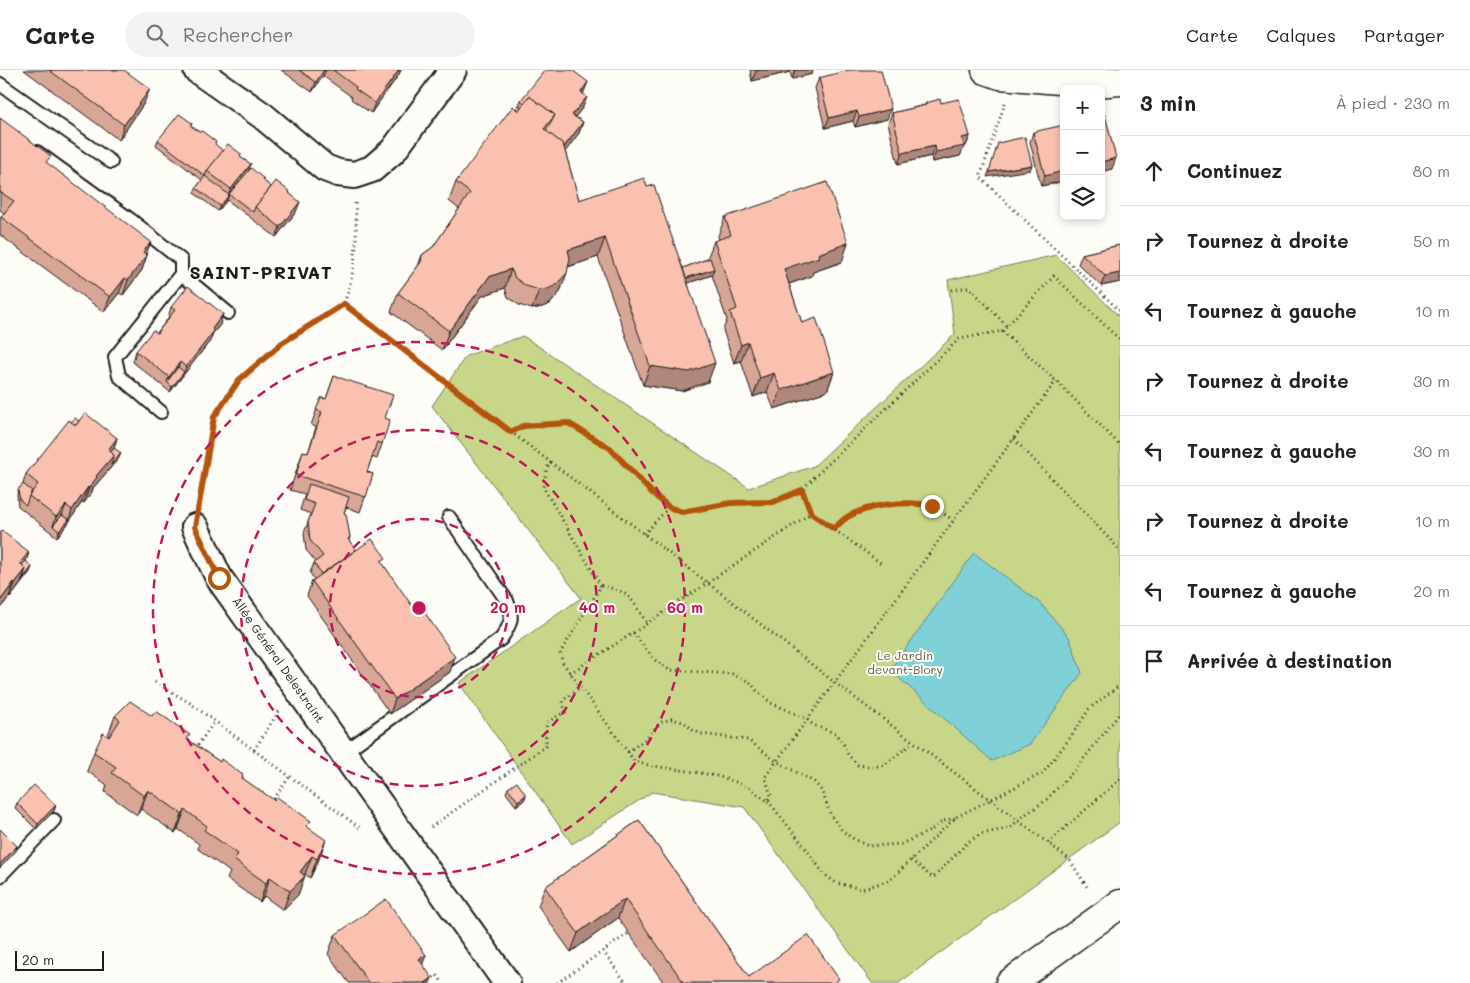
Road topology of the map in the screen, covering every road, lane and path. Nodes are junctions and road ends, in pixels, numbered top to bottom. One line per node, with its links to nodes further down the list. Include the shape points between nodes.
1 (197, 70): 8 (street, via 263,116 325,168)
2 (453, 70): 8 (street, via 393,151 372,169)
3 (993, 72): 4 (street, via 1096,83); 12 (path, via 995,94 1007,97 980,178)
4 (1120, 81)
5 (0, 84): 7 (lane)
6 (23, 142): 9 (lane, via 131,220 180,260)
7 (111, 162)
8 (354, 175): 11 (path, via 357,236 352,281)
9 (181, 274): 13 (lane); 18 (lane, via 115,357 119,376)
10 (952, 290): 14 (path, via 969,287)
11 (344, 304): 19 (path); 28 (path, via 282,343 239,380 214,417)
12 (1120, 311)
13 (228, 313)
14 (1007, 326): 15 (path); 16 (path, via 1054,276)
15 (1002, 331): 17 (path); 23 (path, via 959,339)
16 (1120, 340)
17 (1056, 381): 20 (path); 21 (path)
18 (161, 412)
19 (511, 432): 22 (path); 24 (path, via 523,426 568,423 610,448)
20 (1014, 439): 27 (path); 31 (path)
21 (1120, 445)
22 (551, 462): 30 (path); 34 (path, via 543,487)
23 (802, 490): 24 (path, via 773,502 731,503 682,512); 25 (path)
24 (669, 507): 30 (path)
25 (811, 513): 29 (path); 33 (path)
26 (449, 517): 48 (lane, via 507,601 512,611 510,626 501,639)
27 (953, 520): 29 (path, via 932,506 883,504 848,517); 38 (path)
28 (195, 527): 41 (street, Allée Général Delestraint, via 219,578)
29 (834, 529): 32 (path)
30 (644, 534): 33 (path)
31 (1120, 550)
32 (880, 563)
33 (708, 583): 35 (path); 38 (path)
34 (601, 586): 35 (path, via 629,595); 37 (path, via 560,653)
35 (647, 623): 36 (path)
36 (633, 633): 37 (path); 43 (path, via 656,660 670,670 732,674 750,682 770,703)
37 (570, 673): 40 (path)
38 (834, 682): 43 (path); 45 (path)
39 (1120, 684): 54 (path, via 1089,710 1043,773)
40 (581, 688): 47 (path); 51 (path, via 563,700 565,712 547,722 546,746)
41 (302, 695): 46 (path, via 278,712); 48 (street, Allée Général Delestraint)
42 (1120, 713): 59 (path, via 1045,802)
43 (807, 719): 45 (path, via 835,733 858,765 872,768 884,764); 50 (path)
44 (214, 721): 49 (path)
45 (914, 742): 54 (path)
46 (254, 750)
47 (628, 752): 50 (path, via 662,722 671,720 684,722 702,734 748,740); 55 (path, via 635,762 703,773 742,784)
48 (343, 753): 68 (street, Allée Général Delestraint)
49 (191, 755)
50 (776, 761): 55 (path, via 765,777 771,795); 57 (path, via 814,782 841,829 868,846 901,844)
51 (517, 766)
52 (290, 776): 56 (path)
53 (1120, 779): 60 (path)
54 (991, 800): 57 (path); 59 (path)
55 (768, 801): 61 (path, via 824,874 836,883 862,889 890,880)
56 (267, 808)
57 (956, 817): 61 (path)
58 (54, 820): 62 (lane)
59 (1017, 820): 60 (path); 61 (path, via 1010,828 981,834 968,842 933,878)
60 (1048, 843): 63 (path, via 1068,859)
61 (911, 860)
62 (0, 876)
63 (1113, 909): 71 (street)
64 (629, 933): 65 (path)
65 (603, 951): 69 (path); 70 (path)
66 (425, 983): 67 (path, via 437,975)
67 (443, 983)
68 (507, 983)
69 (557, 983)
70 (626, 983)
71 (1010, 983)

